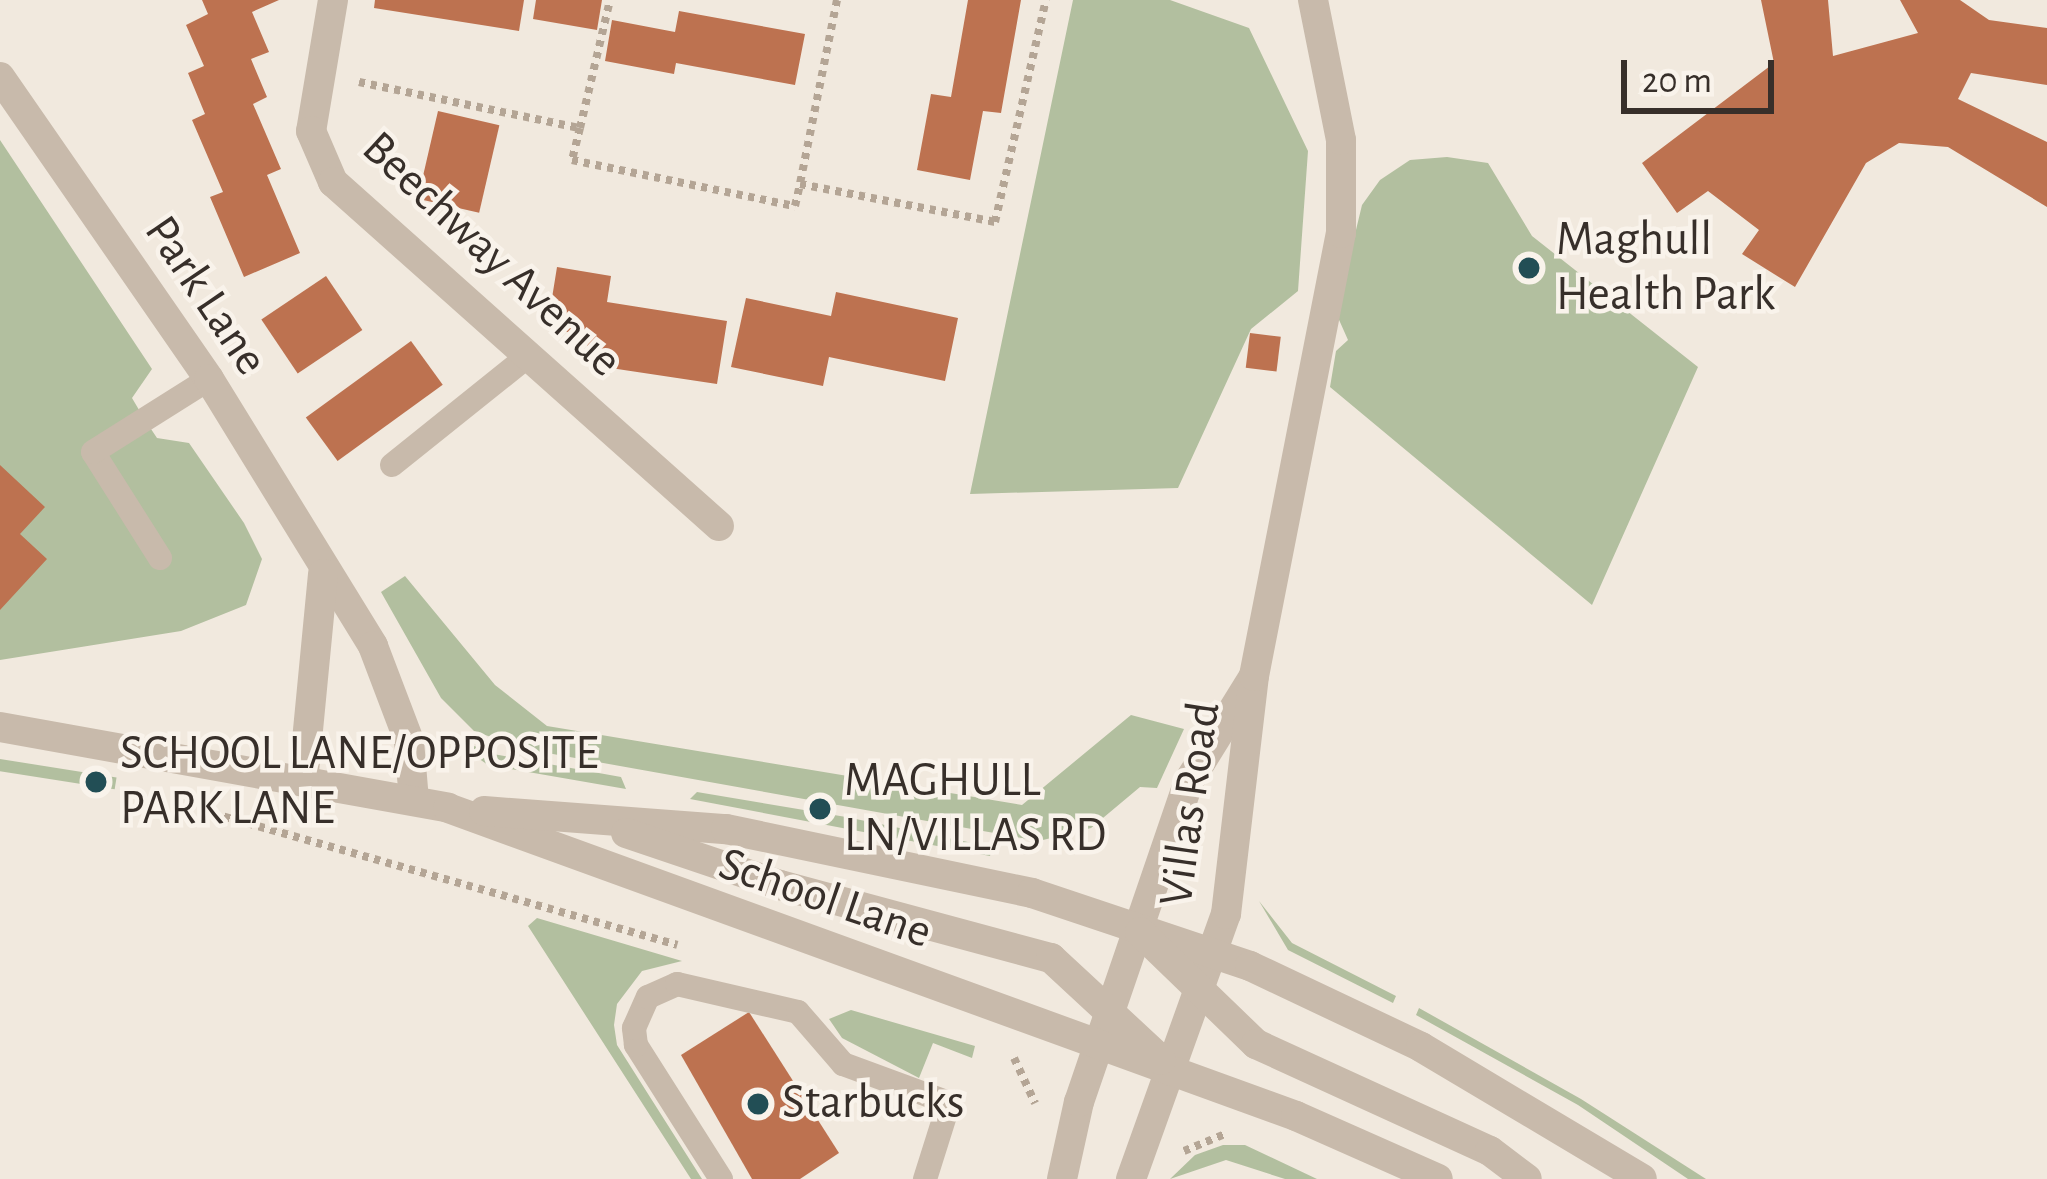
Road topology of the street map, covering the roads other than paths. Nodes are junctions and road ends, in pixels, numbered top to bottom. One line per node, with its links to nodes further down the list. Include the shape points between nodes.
1 (333, 0): 4 (street, Beechway Avenue, via 311,131 333,182)
2 (1313, 0): 10 (street, via 1341,140 1341,233)
3 (0, 77): 5 (street, Park Lane)
4 (528, 356): 6 (lane); 7 (street, Beechway Avenue)
5 (209, 379): 8 (lane, via 93,452); 9 (street, Park Lane)
6 (392, 465)
7 (718, 526)
8 (160, 558)
9 (322, 574): 12 (street); 13 (street, Park Lane, via 374,646 409,741)
10 (1254, 676): 16 (street, Villas Road, via 1189,781); 17 (street, Villas Road, via 1239,831)
11 (0, 727): 12 (street, School Lane)
12 (303, 782): 13 (street, School Lane)
13 (414, 800): 14 (street, School Lane)
14 (448, 808): 15 (street, School Lane); 20 (street, School Lane)
15 (586, 819): 16 (street, School Lane, via 748,834 1006,886); 19 (street, School Lane, via 779,885 1051,958)
16 (1136, 928): 17 (street, School Lane); 18 (street, School Lane); 19 (street, Villas Road)
17 (1213, 953): 18 (street, Villas Road); 28 (street, School Lane, via 1421,1047)
18 (1200, 991): 21 (street, Villas Road); 27 (street, School Lane, via 1256,1044 1490,1150)
19 (1108, 1012): 20 (street, Villas Road); 21 (street, School Lane)
20 (1097, 1045): 21 (street, School Lane); 24 (street, Villas Road)
21 (1174, 1072): 25 (street, Villas Road); 26 (street, School Lane)
22 (722, 1179): 23 (lane, via 636,1045 638,1012 662,989 695,984 798,1012 843,1064 949,1103)
23 (925, 1179)
24 (1062, 1179)
25 (1131, 1179)
26 (1438, 1179)
27 (1527, 1179)
28 (1642, 1179)

